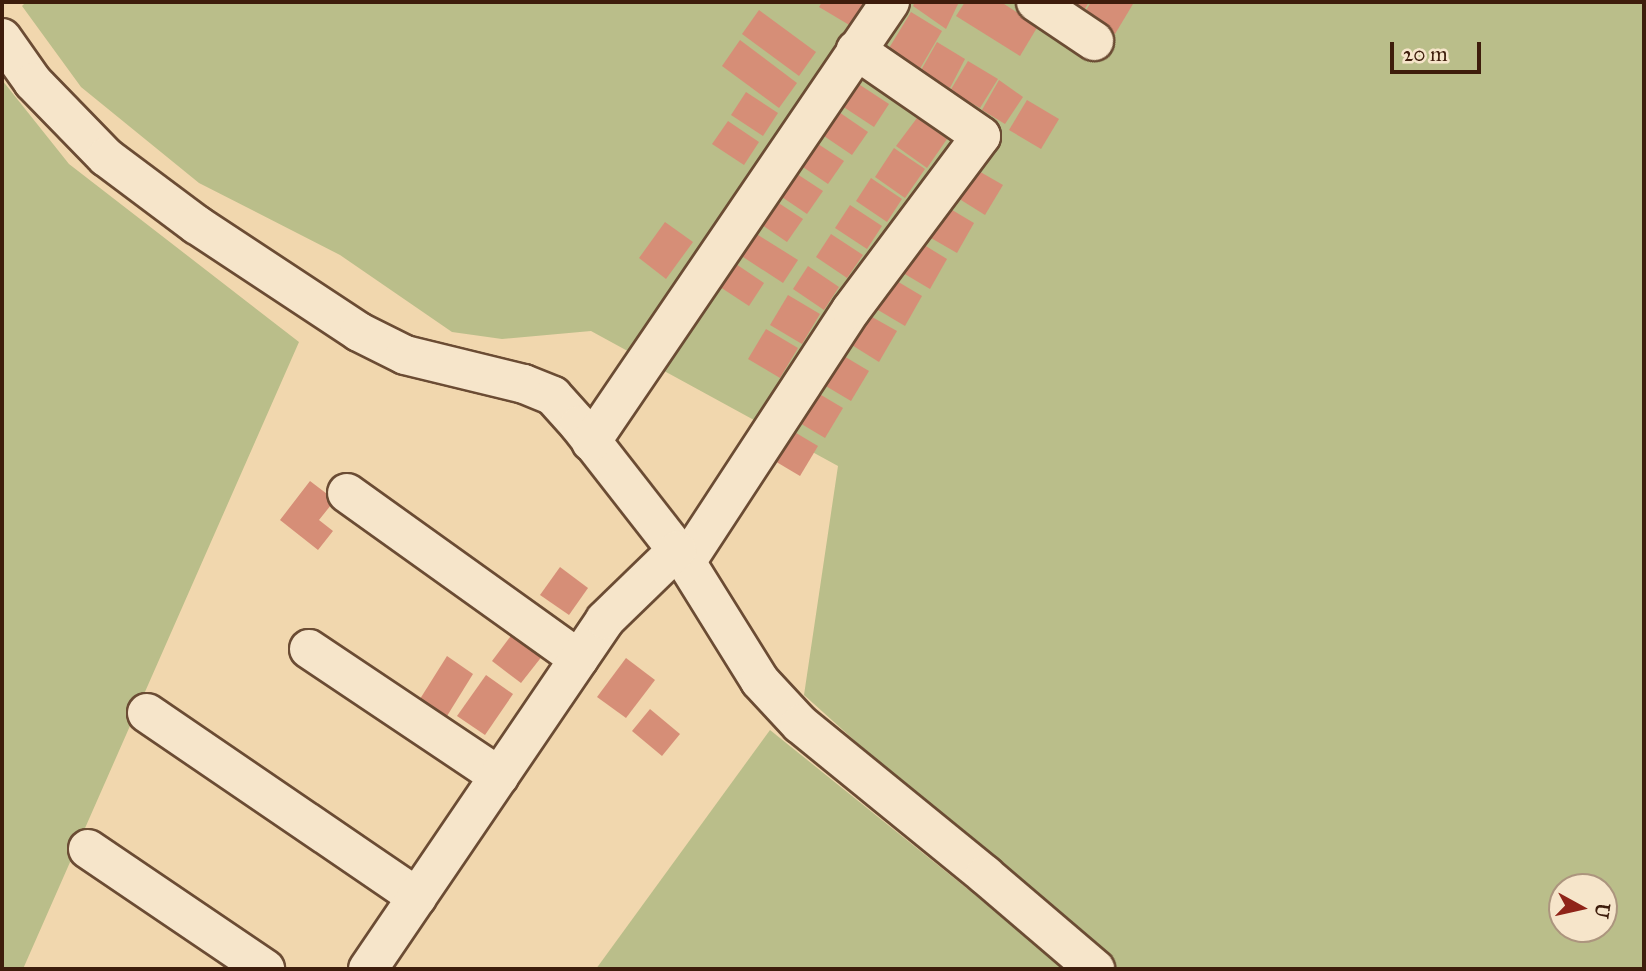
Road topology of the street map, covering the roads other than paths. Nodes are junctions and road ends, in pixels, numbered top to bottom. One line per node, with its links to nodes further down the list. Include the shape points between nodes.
1 (890, 2): 5 (street)
2 (1036, 2): 4 (street)
3 (2, 37): 6 (street, via 33,82 106,157 197,225 359,332 405,355 524,384 553,396)
4 (1094, 41)
5 (856, 50): 6 (street); 8 (street, via 981,136 851,310)
6 (592, 442): 8 (street)
7 (347, 493): 10 (street)
8 (682, 556): 10 (street, via 606,620); 17 (street, via 760,681 800,724)
9 (309, 649): 12 (street)
10 (579, 659): 12 (street)
11 (147, 713): 14 (street)
12 (499, 776): 14 (street)
13 (88, 849): 15 (street)
14 (417, 897): 16 (street)
15 (265, 969)
16 (368, 969)
17 (1095, 969)

